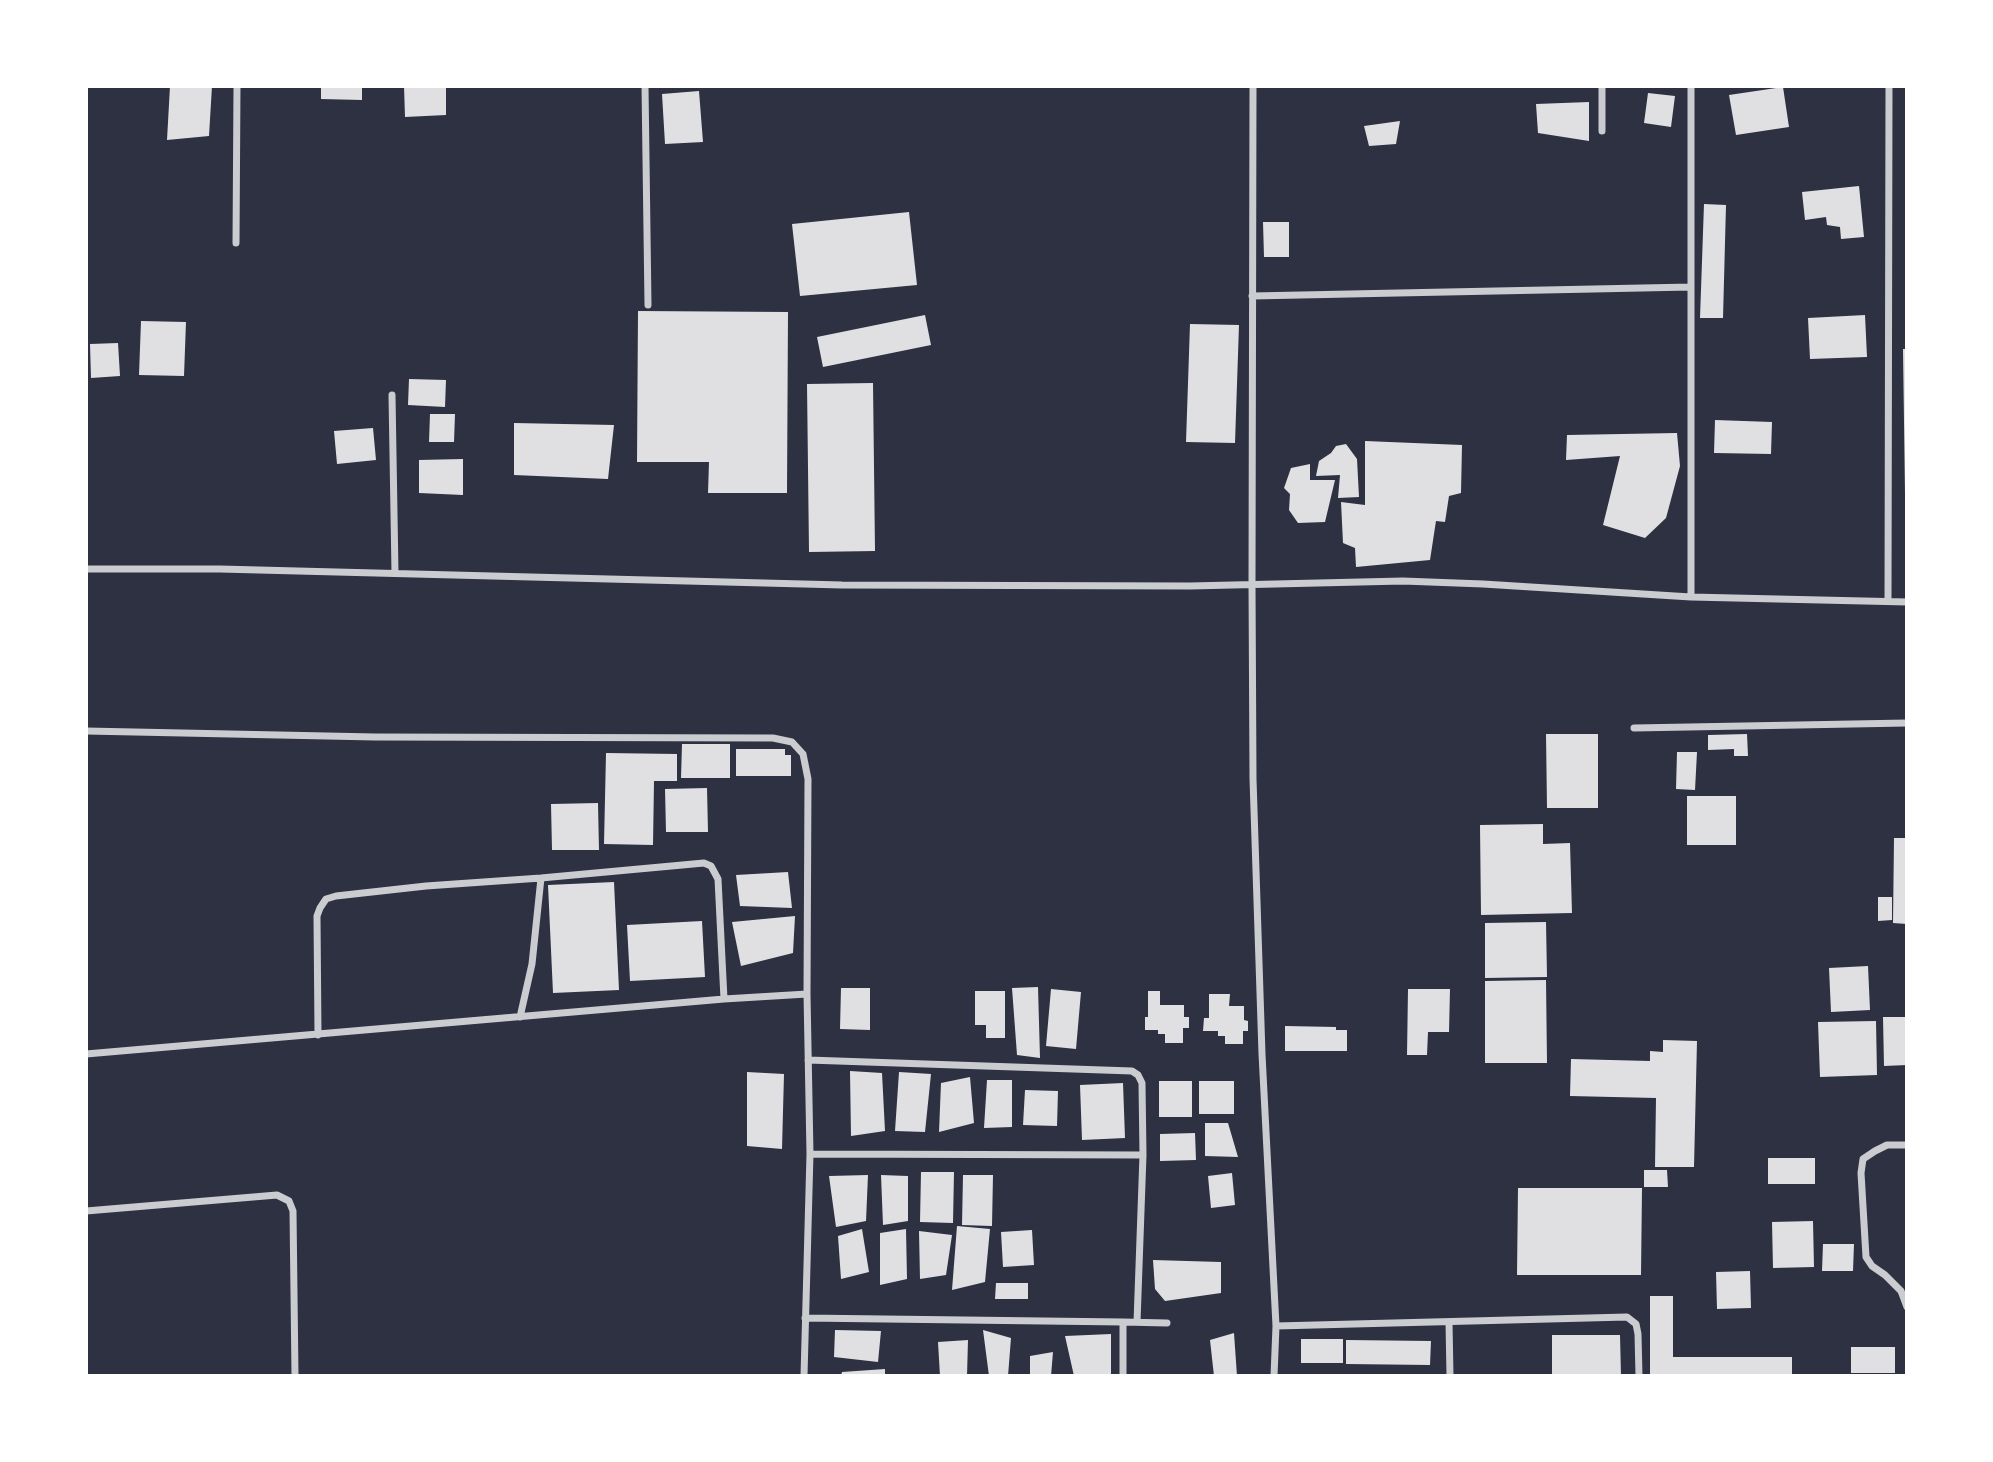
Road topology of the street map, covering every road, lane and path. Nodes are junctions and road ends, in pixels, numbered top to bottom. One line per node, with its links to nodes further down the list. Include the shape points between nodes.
1 (237, 86): 8 (street)
2 (645, 86): 11 (street)
3 (1253, 86): 10 (street)
4 (1602, 86): 7 (street)
5 (1691, 86): 9 (street)
6 (1889, 86): 17 (street)
7 (1602, 131)
8 (236, 243)
9 (1691, 287): 10 (street); 16 (street)
10 (1252, 296): 15 (street)
11 (648, 305)
12 (392, 395): 14 (street)
13 (86, 569): 14 (street)
14 (395, 573): 15 (street, via 856,585)
15 (1252, 583): 16 (street, via 1483,584); 39 (street, via 1253,779)
16 (1691, 597): 17 (street)
17 (1888, 601): 18 (street)
18 (1907, 602)
19 (1907, 723): 20 (street)
20 (1634, 728)
21 (86, 731): 23 (street, via 773,738 792,742 803,754 808,779)
22 (541, 878): 24 (street, via 711,866 718,879); 25 (street, via 532,964); 26 (street, via 327,899 317,916)
23 (807, 994): 24 (street); 28 (street)
24 (724, 999): 25 (street)
25 (520, 1017): 26 (street)
26 (318, 1035): 27 (street)
27 (86, 1054)
28 (808, 1060): 30 (street); 31 (street, via 1132,1072 1142,1083)
29 (1907, 1144): 33 (street, via 1886,1145 1875,1151 1863,1159 1861,1173 1866,1257 1901,1291)
30 (810, 1154): 31 (street); 34 (street)
31 (1143, 1155): 36 (street)
32 (86, 1211): 40 (street, via 277,1195 289,1201 293,1211)
33 (1907, 1307)
34 (805, 1318): 35 (street); 41 (street)
35 (1123, 1322): 36 (street); 42 (street)
36 (1138, 1322): 37 (street)
37 (1167, 1322)
38 (1448, 1322): 39 (street); 44 (street); 45 (street, via 1627,1317 1636,1324)
39 (1276, 1326): 43 (street)
40 (295, 1376)
41 (804, 1376)
42 (1123, 1376)
43 (1273, 1376)
44 (1450, 1376)
45 (1639, 1376)

